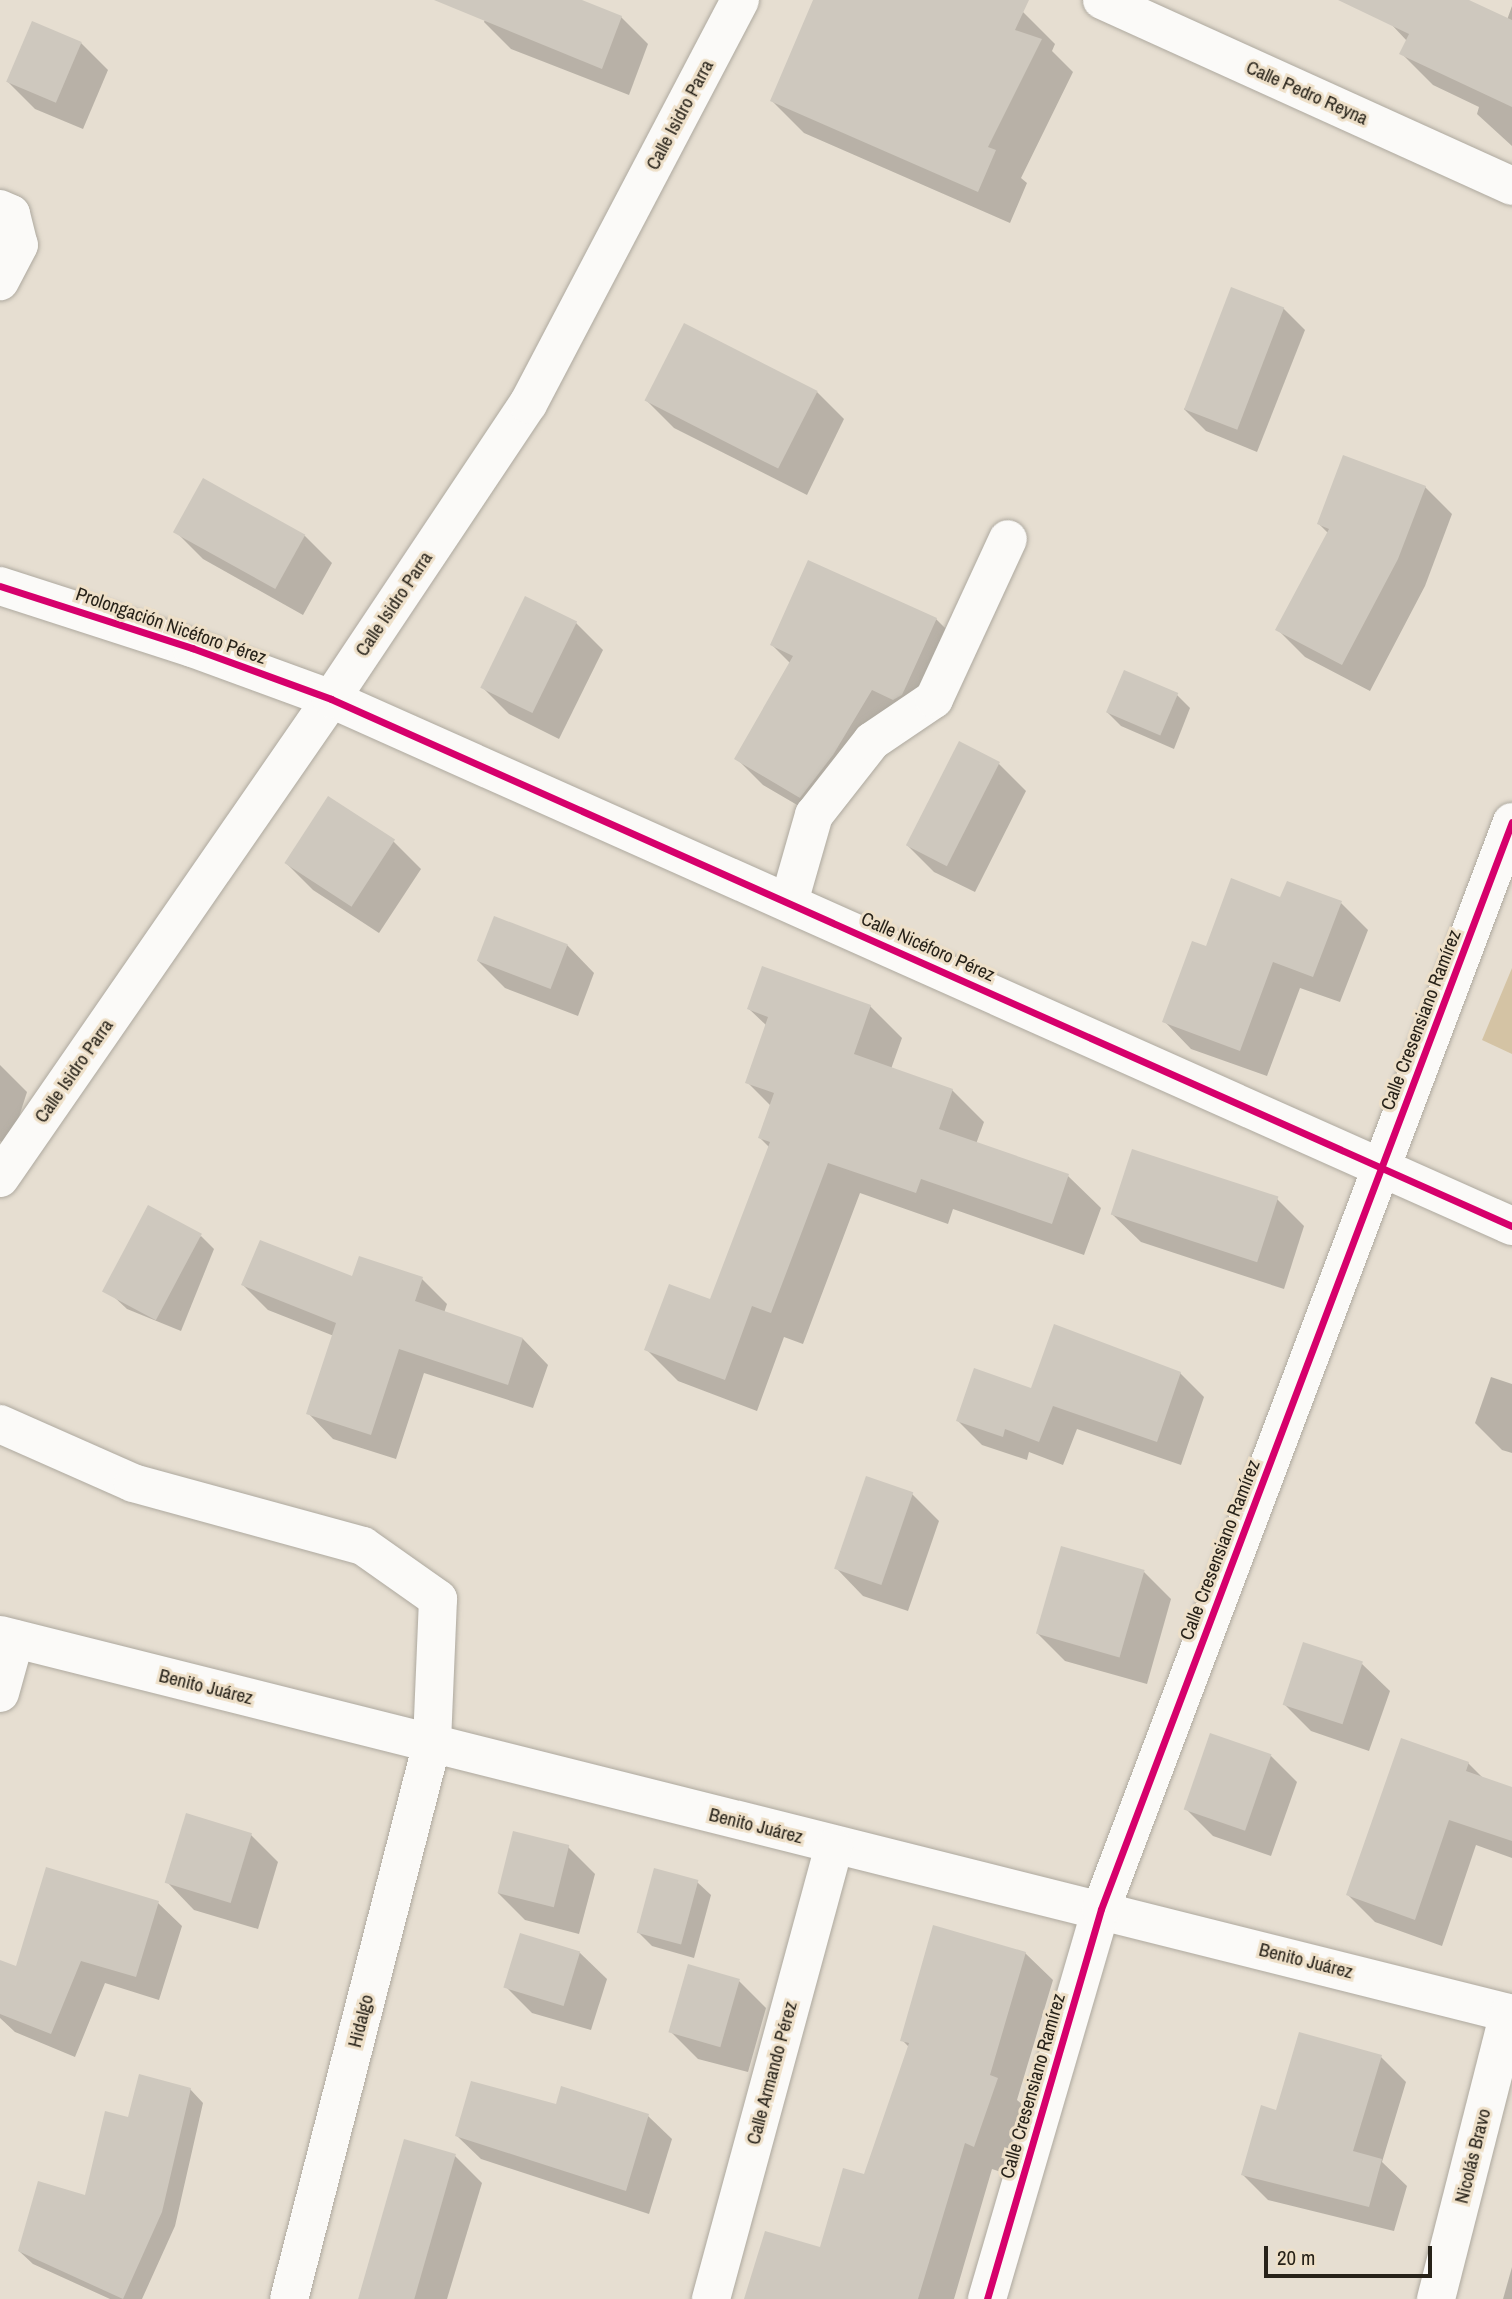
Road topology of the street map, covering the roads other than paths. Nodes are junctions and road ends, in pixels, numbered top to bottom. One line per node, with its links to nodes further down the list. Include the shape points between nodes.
1 (740, 0): 8 (street, Calle Isidro Parra, via 528,404)
2 (1102, 0): 3 (street, Calle Pedro Reyna)
3 (1512, 186)
4 (0, 209): 5 (street, via 11,214 19,245)
5 (0, 281)
6 (1008, 539): 10 (street, via 934,699 872,741 814,815)
7 (0, 586): 8 (street, Prolongación Nicéforo Pérez)
8 (331, 699): 10 (street, Calle Nicéforo Pérez); 12 (street, Calle Isidro Parra)
9 (1512, 822): 11 (street, Calle Cresensiano Ramírez)
10 (789, 902): 11 (street, Calle Nicéforo Pérez)
11 (1382, 1166): 13 (street, Calle Nicéforo Pérez); 19 (street, Calle Cresensiano Ramírez)
12 (1, 1173)
13 (1512, 1226)
14 (0, 1424): 17 (street, Hidalgo, via 133,1483 363,1546 438,1599)
15 (8, 1637): 16 (street); 17 (street, Benito Juárez)
16 (0, 1693)
17 (432, 1743): 18 (street, Benito Juárez); 21 (street, Hidalgo)
18 (834, 1847): 19 (street, Benito Juárez); 22 (street, Calle Armando Pérez)
19 (1101, 1909): 20 (street, Benito Juárez); 23 (street, Calle Cresensiano Ramírez)
20 (1511, 2014): 24 (street, Nicolás Bravo)
21 (289, 2299)
22 (711, 2299)
23 (987, 2299)
24 (1436, 2299)

